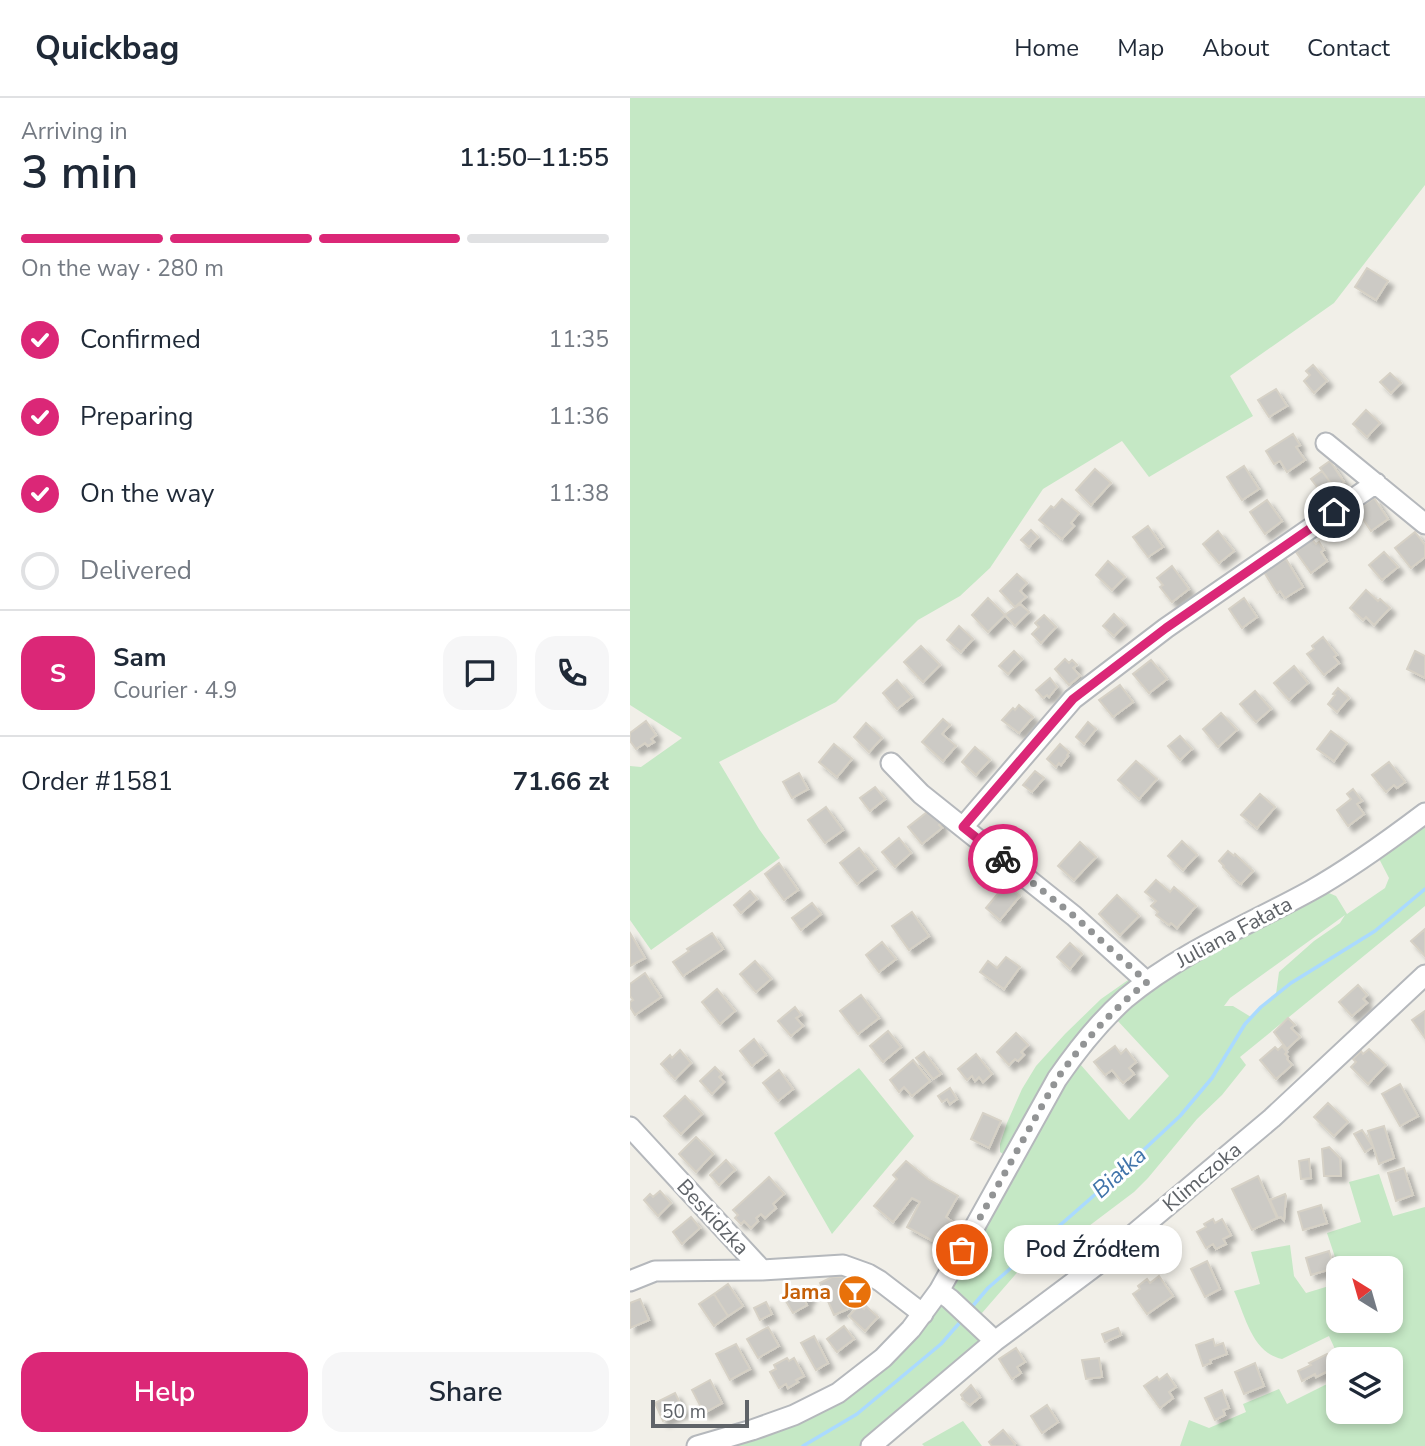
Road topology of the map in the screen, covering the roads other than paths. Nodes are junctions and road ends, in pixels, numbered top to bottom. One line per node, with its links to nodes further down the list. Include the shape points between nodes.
1 (1326, 443): 2 (street)
2 (1376, 484): 3 (street); 6 (street, via 1166,628 1073,699)
3 (1425, 524)
4 (891, 763): 6 (street)
5 (1425, 813): 8 (street, Juliana Fałata, via 1345,870)
6 (963, 827): 8 (street)
7 (1425, 975): 14 (street, Klimczoka, via 1272,1118 1098,1264)
8 (1147, 982): 12 (street, Juliana Fałata, via 1103,1022 1057,1079)
9 (630, 1127): 10 (street, Beskidzka)
10 (762, 1270): 11 (street, via 654,1270); 13 (street, Beskidzka, via 843,1265 880,1281)
11 (630, 1281)
12 (944, 1295): 13 (street, Juliana Fałata); 14 (street)
13 (923, 1314): 15 (street, Juliana Fałata, via 883,1358 838,1392 794,1415)
14 (995, 1341): 16 (street, Klimczoka)
15 (697, 1446)
16 (871, 1446)

